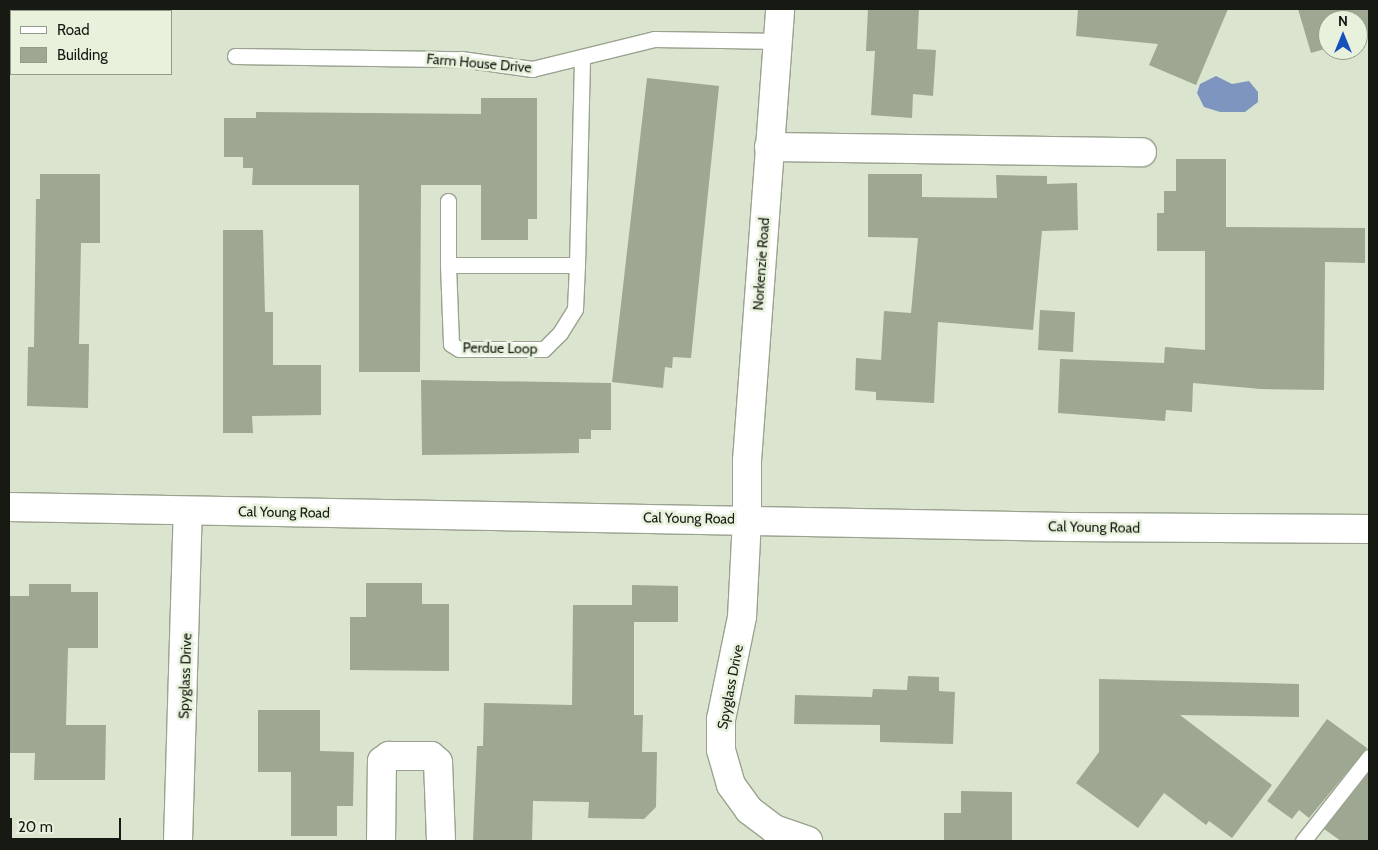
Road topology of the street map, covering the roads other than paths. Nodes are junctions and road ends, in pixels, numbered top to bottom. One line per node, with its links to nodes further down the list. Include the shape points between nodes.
1 (780, 9): 2 (street, Norkenzie Road)
2 (778, 41): 4 (lane, Farm House Drive, via 654,39); 5 (street, Norkenzie Road)
3 (236, 56): 4 (lane, Farm House Drive, via 461,59 522,69)
4 (582, 58): 9 (lane, Perdue Loop)
5 (769, 147): 6 (street); 12 (street, Norkenzie Road, via 747,461)
6 (1142, 152)
7 (448, 202): 8 (lane)
8 (448, 265): 9 (lane); 9 (lane, Perdue Loop, via 448,339 451,344 459,349 537,349 549,346 575,309)
9 (577, 265)
10 (9, 507): 11 (street, Cal Young Road)
11 (188, 510): 12 (street, Cal Young Road); 15 (street, Spyglass Drive)
12 (747, 519): 13 (street, Cal Young Road); 18 (street, Spyglass Drive, via 742,617 722,711 721,750 731,784 750,810 774,830)
13 (1369, 529)
14 (1369, 757): 19 (lane)
15 (178, 841)
16 (382, 841): 17 (street, via 382,761 389,756 431,756 440,767)
17 (440, 841)
18 (808, 841)
19 (1303, 841)

